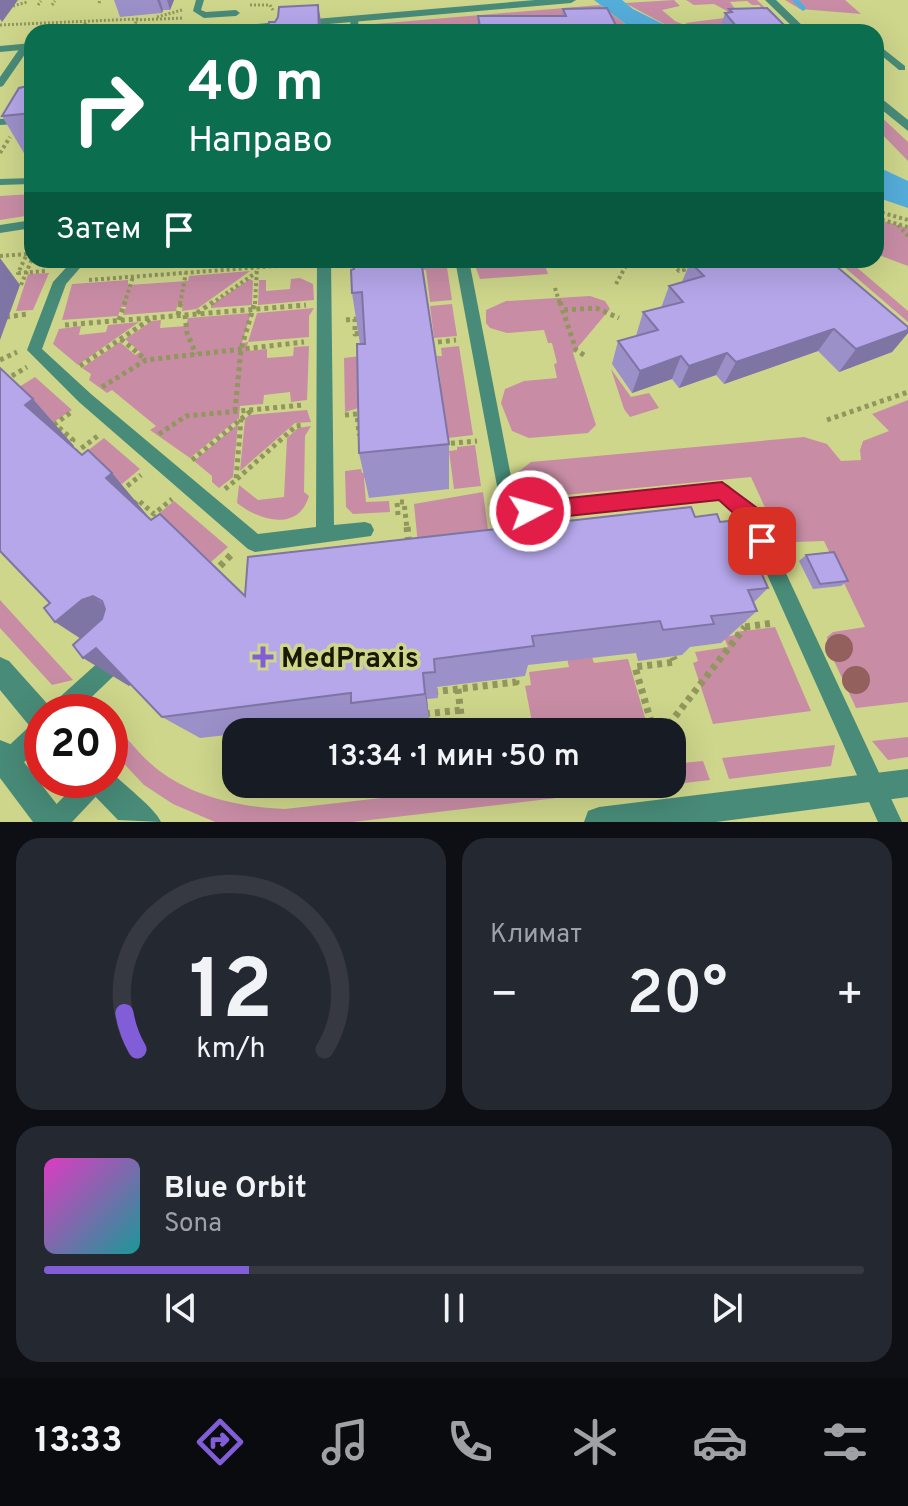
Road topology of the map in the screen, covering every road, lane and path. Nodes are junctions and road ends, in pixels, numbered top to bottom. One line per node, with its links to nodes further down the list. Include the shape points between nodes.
1 (200, 0): 13 (lane, via 197,11)
2 (239, 0): 12 (lane)
3 (571, 0): 14 (street)
4 (770, 0): 23 (street)
5 (41, 1): 7 (path)
6 (27, 2): 8 (path)
7 (38, 5)
8 (13, 6)
9 (249, 6): 11 (path, via 270,5)
10 (187, 8): 17 (path)
11 (274, 10)
12 (236, 13): 13 (lane); 20 (lane)
13 (204, 15): 17 (path)
14 (354, 19): 21 (street); 22 (lane)
15 (86, 20): 16 (path); 18 (path); 24 (path)
16 (136, 20): 17 (path); 19 (path)
17 (144, 20)
18 (85, 24)
19 (135, 24)
20 (235, 24)
21 (310, 24)
22 (354, 24)
23 (796, 24)
24 (0, 25)
25 (24, 46): 26 (street)
26 (0, 49)
27 (24, 51): 30 (lane)
28 (884, 53): 29 (lane)
29 (902, 68)
30 (0, 84)
31 (884, 105): 34 (street)
32 (24, 120): 33 (lane)
33 (0, 122)
34 (908, 127)
35 (24, 181): 36 (lane)
36 (0, 182)
37 (884, 213): 38 (path)
38 (908, 220)
39 (884, 221): 40 (path)
40 (897, 225): 41 (path); 42 (path)
41 (908, 227)
42 (908, 236)
43 (24, 254): 44 (path)
44 (3, 256): 46 (path)
45 (24, 260): 54 (path)
46 (0, 268)
47 (28, 268): 59 (path)
48 (73, 268): 57 (lane)
49 (274, 268): 53 (path)
50 (324, 268): 61 (lane)
51 (463, 268): 133 (lane, via 506,497 530,511 722,490 750,515)
52 (623, 268): 58 (path)
53 (257, 270): 55 (path); 62 (path); 64 (path)
54 (18, 273)
55 (186, 273): 56 (path); 65 (path)
56 (133, 277): 57 (path); 71 (path)
57 (60, 282): 70 (lane)
58 (616, 284)
59 (21, 285)
60 (555, 288): 63 (path)
61 (324, 304): 62 (path); 111 (lane)
62 (255, 309): 64 (path); 77 (path)
63 (564, 310): 68 (path, via 596,308); 80 (path, via 576,350)
64 (196, 313): 65 (path)
65 (181, 315): 67 (path); 79 (path)
66 (6, 317): 70 (path)
67 (153, 317): 71 (path); 73 (path)
68 (619, 318)
69 (355, 319): 72 (path, via 355,334)
70 (38, 320): 71 (path); 84 (lane, via 34,350)
71 (119, 320)
72 (360, 333)
73 (121, 339): 82 (path); 84 (path)
74 (461, 340): 76 (path)
75 (309, 342): 77 (path)
76 (429, 343)
77 (241, 349): 79 (path); 90 (path)
78 (17, 352): 81 (path)
79 (196, 354): 82 (path)
80 (587, 357)
81 (0, 360)
82 (146, 360): 87 (path)
83 (27, 367): 85 (path)
84 (63, 376): 87 (lane)
85 (4, 380)
86 (908, 392): 93 (path)
87 (85, 398): 98 (path, via 55,424 73,440); 100 (lane)
88 (307, 405): 89 (path)
89 (253, 410): 90 (path); 92 (path)
90 (235, 411): 100 (path, via 186,416)
91 (357, 414): 96 (path, via 359,434)
92 (241, 419): 103 (path); 104 (path)
93 (827, 420)
94 (311, 424): 104 (path, via 296,426)
95 (103, 432): 101 (path)
96 (365, 434)
97 (478, 441): 99 (path)
98 (70, 443)
99 (438, 445)
100 (144, 446): 103 (lane)
101 (67, 459)
102 (146, 470): 106 (path)
103 (176, 473): 109 (lane)
104 (236, 480): 109 (path, via 223,492)
105 (176, 496): 107 (path, via 154,514 138,500)
106 (111, 499)
107 (134, 504)
108 (398, 515): 112 (path, via 397,502 404,502 409,550)
109 (227, 519): 111 (lane, via 255,543); 113 (path, via 236,550)
110 (365, 530): 111 (lane)
111 (325, 535)
112 (423, 549)
113 (213, 573)
114 (740, 615): 116 (path)
115 (778, 623): 116 (path)
116 (745, 627): 129 (path)
117 (134, 643): 122 (lane)
118 (673, 657): 128 (path, via 675,662 635,667)
119 (0, 670): 124 (street)
120 (515, 677): 121 (path, via 516,682)
121 (458, 689): 123 (path); 125 (path)
122 (79, 694)
123 (419, 695)
124 (24, 698)
125 (461, 710): 126 (path); 127 (path)
126 (415, 715)
127 (462, 718)
128 (650, 718)
129 (674, 718)
130 (24, 744): 131 (lane)
131 (4, 759): 136 (street)
132 (908, 783): 133 (street)
133 (876, 787): 138 (street); 139 (lane)
134 (78, 798): 136 (lane)
135 (116, 798): 137 (street)
136 (53, 822)
137 (146, 822)
138 (599, 822)
139 (890, 822)

